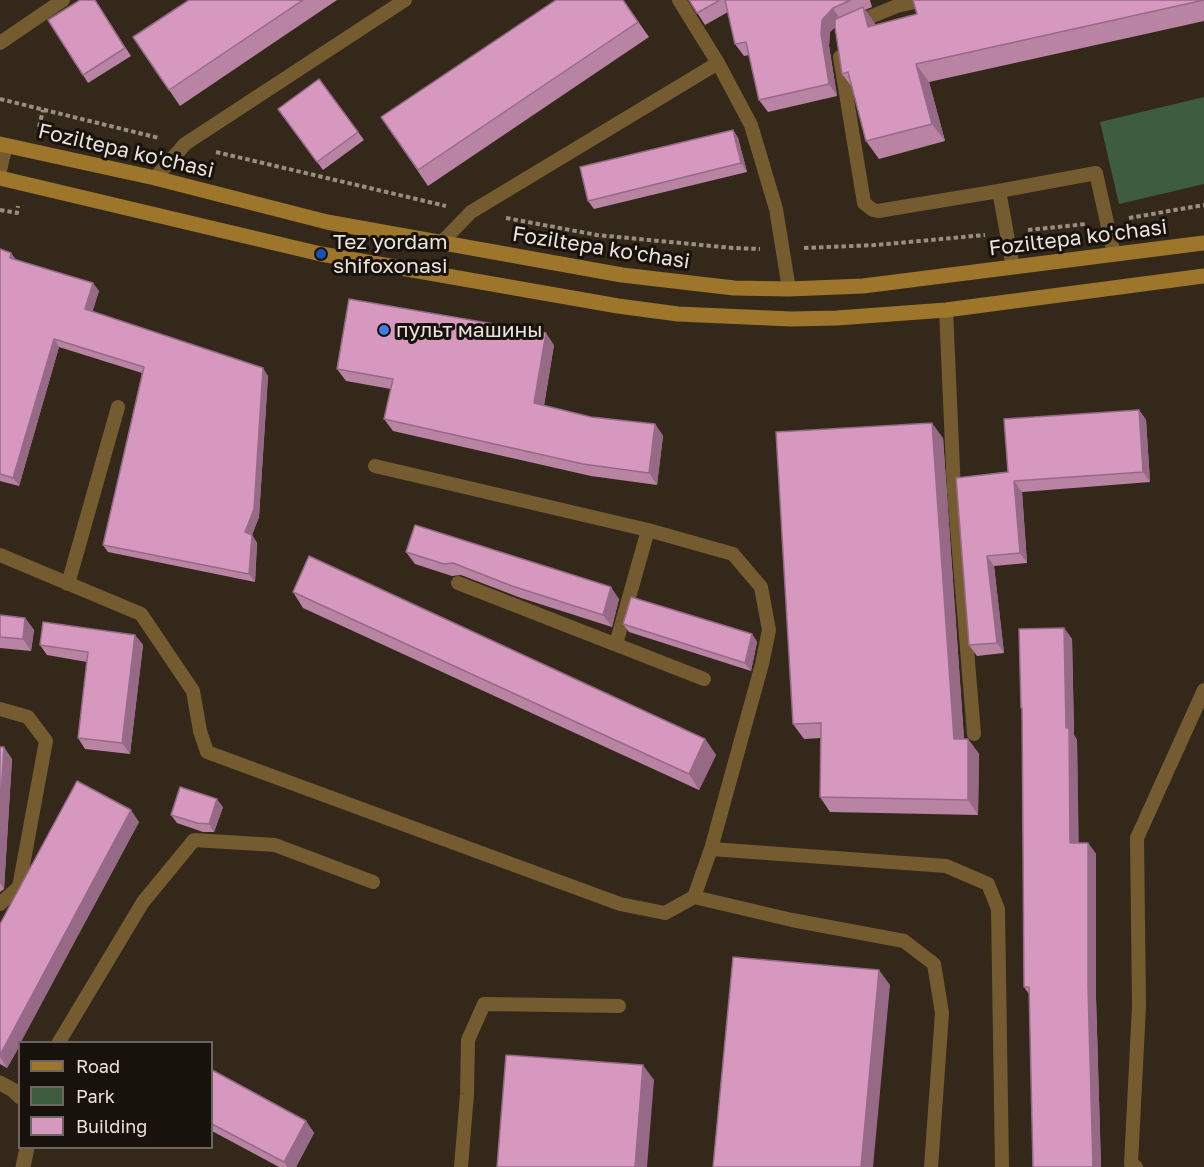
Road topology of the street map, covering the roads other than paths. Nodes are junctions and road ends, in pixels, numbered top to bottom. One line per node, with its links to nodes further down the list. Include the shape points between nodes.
1 (63, 0): 6 (lane)
2 (405, 0): 12 (lane, via 185,144)
3 (679, 0): 8 (lane)
4 (923, 0): 5 (lane, via 897,6)
5 (845, 28)
6 (0, 43)
7 (838, 45): 13 (lane, via 864,202 868,207 879,211)
8 (718, 63): 14 (lane, via 471,212); 19 (lane, via 751,125 776,209)
9 (3, 144): 10 (lane); 12 (main road, Foziltepa ko'chasi)
10 (0, 170)
11 (0, 178): 20 (main road, via 321,254 618,306 678,314 791,320)
12 (155, 178): 14 (main road, Foziltepa ko'chasi, via 327,222)
13 (999, 192): 16 (lane, via 1096,173); 17 (lane)
14 (442, 242): 19 (main road, Foziltepa ko'chasi, via 633,277 734,288)
15 (1204, 243): 16 (main road, Foziltepa ko'chasi)
16 (1114, 254): 17 (main road, Foziltepa ko'chasi)
17 (1012, 267): 19 (main road, Foziltepa ko'chasi, via 863,286)
18 (1204, 276): 20 (main road)
19 (789, 289)
20 (946, 310): 31 (lane, via 954,491)
21 (118, 406): 26 (lane)
22 (375, 466): 23 (lane)
23 (648, 530): 27 (lane); 32 (lane, via 733,554 761,587 769,630)
24 (0, 555): 26 (lane)
25 (458, 583): 27 (lane)
26 (68, 584): 34 (lane, via 141,614 193,691 207,752 620,904 665,913)
27 (616, 644): 28 (lane)
28 (704, 679)
29 (1204, 690): 45 (lane, via 1137,838 1138,1006 1131,1164)
30 (0, 709): 35 (lane, via 28,717 46,741 19,887)
31 (974, 734)
32 (711, 849): 34 (lane); 44 (lane, via 946,866 988,884 998,909)
33 (373, 882): 37 (lane, via 274,845 194,840 143,902)
34 (694, 897): 43 (lane, via 904,941 934,964 942,1013)
35 (0, 903)
36 (619, 1006): 42 (lane, via 484,1004 468,1040)
37 (60, 1041)
38 (0, 1083): 39 (street)
39 (18, 1095)
40 (27, 1149): 41 (street)
41 (23, 1167)
42 (461, 1167)
43 (931, 1167)
44 (1002, 1167)
45 (1136, 1167)

